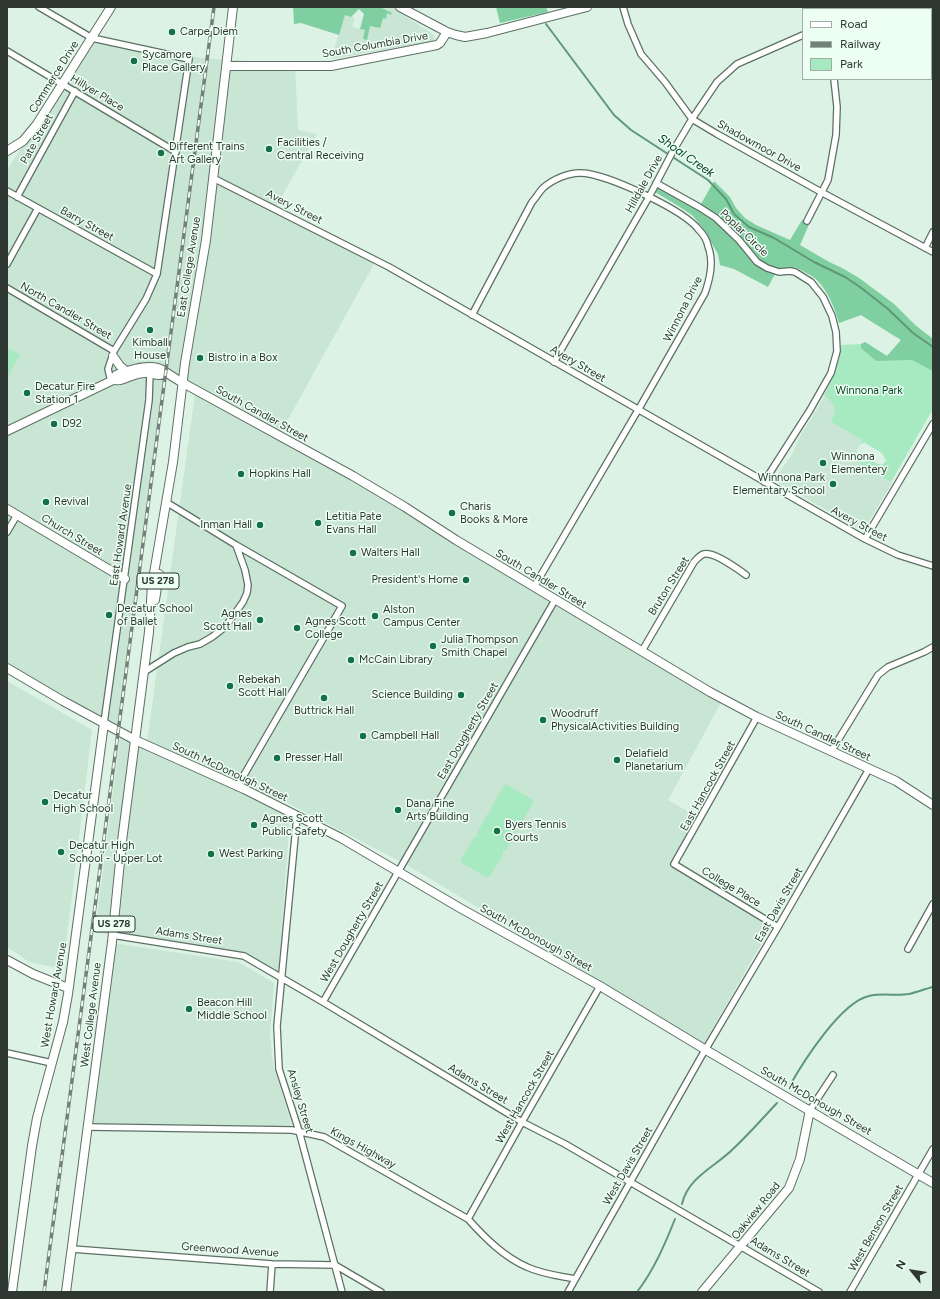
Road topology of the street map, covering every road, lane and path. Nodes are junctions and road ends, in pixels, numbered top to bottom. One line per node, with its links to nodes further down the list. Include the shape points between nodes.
1 (39, 7): 9 (street)
2 (111, 7): 9 (main road, Commerce Drive)
3 (233, 7): 11 (main road, East College Avenue / US 278)
4 (400, 7): 7 (main road)
5 (587, 7): 7 (main road, via 465,37)
6 (623, 7): 15 (street, Shadowmoor Drive, via 641,54)
7 (447, 32): 11 (main road, South Columbia Drive, via 437,45 340,64 309,67)
8 (802, 35): 15 (street, Hilldale Drive, via 738,64 717,82)
9 (92, 38): 13 (main road, Commerce Drive); 17 (street, via 189,59)
10 (7, 51): 13 (street, Hillyer Place)
11 (227, 66): 18 (main road, East College Avenue / US 278)
12 (834, 80): 21 (street, via 836,135 828,180)
13 (62, 84): 14 (street, Hillyer Place); 16 (main road, Commerce Drive, via 30,134)
14 (75, 91): 17 (street, Hillyer Place); 22 (street, Pate Street)
15 (692, 119): 19 (street, Hilldale Drive); 21 (street, Shadowmoor Drive)
16 (7, 151)
17 (176, 152): 30 (street)
18 (212, 178): 32 (street, Avery Street, via 389,268); 39 (main road, East College Avenue / US 278, via 206,240)
19 (656, 183): 23 (street, Hilldale Drive); 43 (street, Poplar Circle, via 716,218 739,240 756,262 779,272 795,272 811,282 823,297 832,316 837,352 831,373)
20 (7, 191): 22 (street, Barry Street)
21 (821, 192): 25 (street); 27 (street, Shadowmoor Drive)
22 (17, 196): 24 (street, Barry Street)
23 (649, 197): 32 (street, Winnona Drive, via 600,176 582,173 562,176 543,187 532,202); 34 (street, Hilldale Drive); 40 (street, Winnona Drive, via 676,211 699,229 708,245 711,277 705,293)
24 (38, 208): 29 (street); 30 (street, Barry Street)
25 (807, 221)
26 (933, 232): 27 (street)
27 (925, 248): 28 (street, Shadowmoor Drive)
28 (933, 252)
29 (7, 264)
30 (157, 274): 33 (street, via 146,299)
31 (7, 288): 33 (street, North Candler Street)
32 (472, 315): 34 (street, Avery Street)
33 (113, 353): 35 (main road, via 120,366); 38 (street, via 108,369)
34 (554, 362): 40 (street, Avery Street)
35 (126, 370): 37 (main road, South Candler Street, via 153,367); 38 (main road)
36 (146, 373): 37 (main road); 38 (main road, via 135,374 119,381); 52 (street, East Howard Avenue, via 149,400)
37 (166, 373): 39 (main road, South Candler Street)
38 (112, 380): 42 (main road)
39 (183, 383): 44 (main road, East College Avenue / US 278); 53 (main road, South Candler Street, via 353,476)
40 (638, 410): 43 (street, Avery Street); 53 (street, Winnona Drive)
41 (933, 424): 48 (street)
42 (7, 431)
43 (764, 482): 48 (street, Avery Street)
44 (166, 502): 49 (street); 58 (main road, East College Avenue / US 278, via 158,590)
45 (7, 509): 46 (main road, Church Street)
46 (17, 515): 47 (street); 52 (main road, Church Street)
47 (7, 532)
48 (865, 539): 50 (street, Avery Street, via 898,555)
49 (236, 545): 58 (street, via 248,585 236,612 225,627 212,637 174,653); 64 (street, via 342,606)
50 (933, 566)
51 (746, 575): 56 (street, Bruton Street, via 714,555 705,554 699,557)
52 (125, 580): 60 (street, East Howard Avenue)
53 (534, 588): 54 (main road, South Candler Street)
54 (555, 600): 56 (main road, South Candler Street); 68 (street, East Dougherty Street)
55 (933, 647): 62 (street, via 888,667 878,675)
56 (642, 651): 59 (main road, South Candler Street)
57 (7, 668): 60 (main road, South McDonough Street)
58 (144, 672): 61 (main road, East College Avenue / US 278)
59 (757, 717): 62 (main road, South Candler Street); 67 (street, East Hancock Street)
60 (104, 723): 61 (main road, South McDonough Street); 76 (main road, West Howard Avenue)
61 (135, 740): 64 (main road, South McDonough Street); 71 (main road, West College Avenue / US 278)
62 (832, 750): 63 (main road, South Candler Street)
63 (869, 769): 65 (main road, South Candler Street, via 896,781); 70 (street, East Davis Street)
64 (237, 786): 66 (main road, South McDonough Street)
65 (933, 805)
66 (297, 816): 68 (main road, South McDonough Street, via 341,838); 74 (street, Ansley Street)
67 (674, 864): 70 (street, College Place)
68 (398, 872): 75 (main road, South McDonough Street); 77 (street, West Dougherty Street)
69 (933, 904): 72 (street)
70 (778, 927): 78 (street, East Davis Street)
71 (112, 935): 74 (street, Adams Street, via 244,956); 84 (main road, West College Avenue / US 278)
72 (908, 949)
73 (7, 960): 76 (main road)
74 (281, 978): 77 (street, Adams Street); 85 (street, Ansley Street, via 277,1026 279,1069)
75 (600, 986): 78 (main road, South McDonough Street); 83 (street, West Hancock Street)
76 (68, 988): 80 (main road, West Howard Avenue, via 63,1022)
77 (323, 1002): 83 (street, Adams Street)
78 (706, 1050): 82 (main road, South McDonough Street); 88 (street, West Davis Street)
79 (7, 1053): 80 (street)
80 (52, 1063): 96 (main road, West Howard Avenue, via 32,1146)
81 (833, 1075): 82 (street)
82 (810, 1110): 87 (main road, South McDonough Street); 91 (main road, Oakview Road, via 800,1159 789,1188)
83 (522, 1122): 88 (street, Adams Street); 90 (street, West Hancock Street)
84 (88, 1127): 85 (street, Kings Highway); 92 (main road, West College Avenue / US 278)
85 (299, 1131): 90 (street, Kings Highway, via 324,1137); 94 (street, Ansley Street)
86 (933, 1149): 87 (street, West Benson Street)
87 (919, 1175): 89 (main road, South McDonough Street); 104 (street, West Benson Street)
88 (631, 1183): 91 (street, Adams Street); 95 (street, West Davis Street)
89 (933, 1183)
90 (468, 1219): 95 (street, Kings Highway, via 485,1239 528,1267)
91 (742, 1246): 102 (main road, Oakview Road); 103 (street, Adams Street)
92 (72, 1249): 93 (street, Greenwood Avenue); 97 (main road, West College Avenue / US 278)
93 (272, 1264): 94 (street, Greenwood Avenue); 98 (street)
94 (335, 1265): 99 (street, Ansley Street); 100 (street)
95 (575, 1279): 101 (street, West Davis Street)
96 (12, 1292)
97 (66, 1292)
98 (270, 1292)
99 (342, 1292)
100 (380, 1292)
101 (568, 1292)
102 (702, 1292)
103 (819, 1292)
104 (850, 1292)

